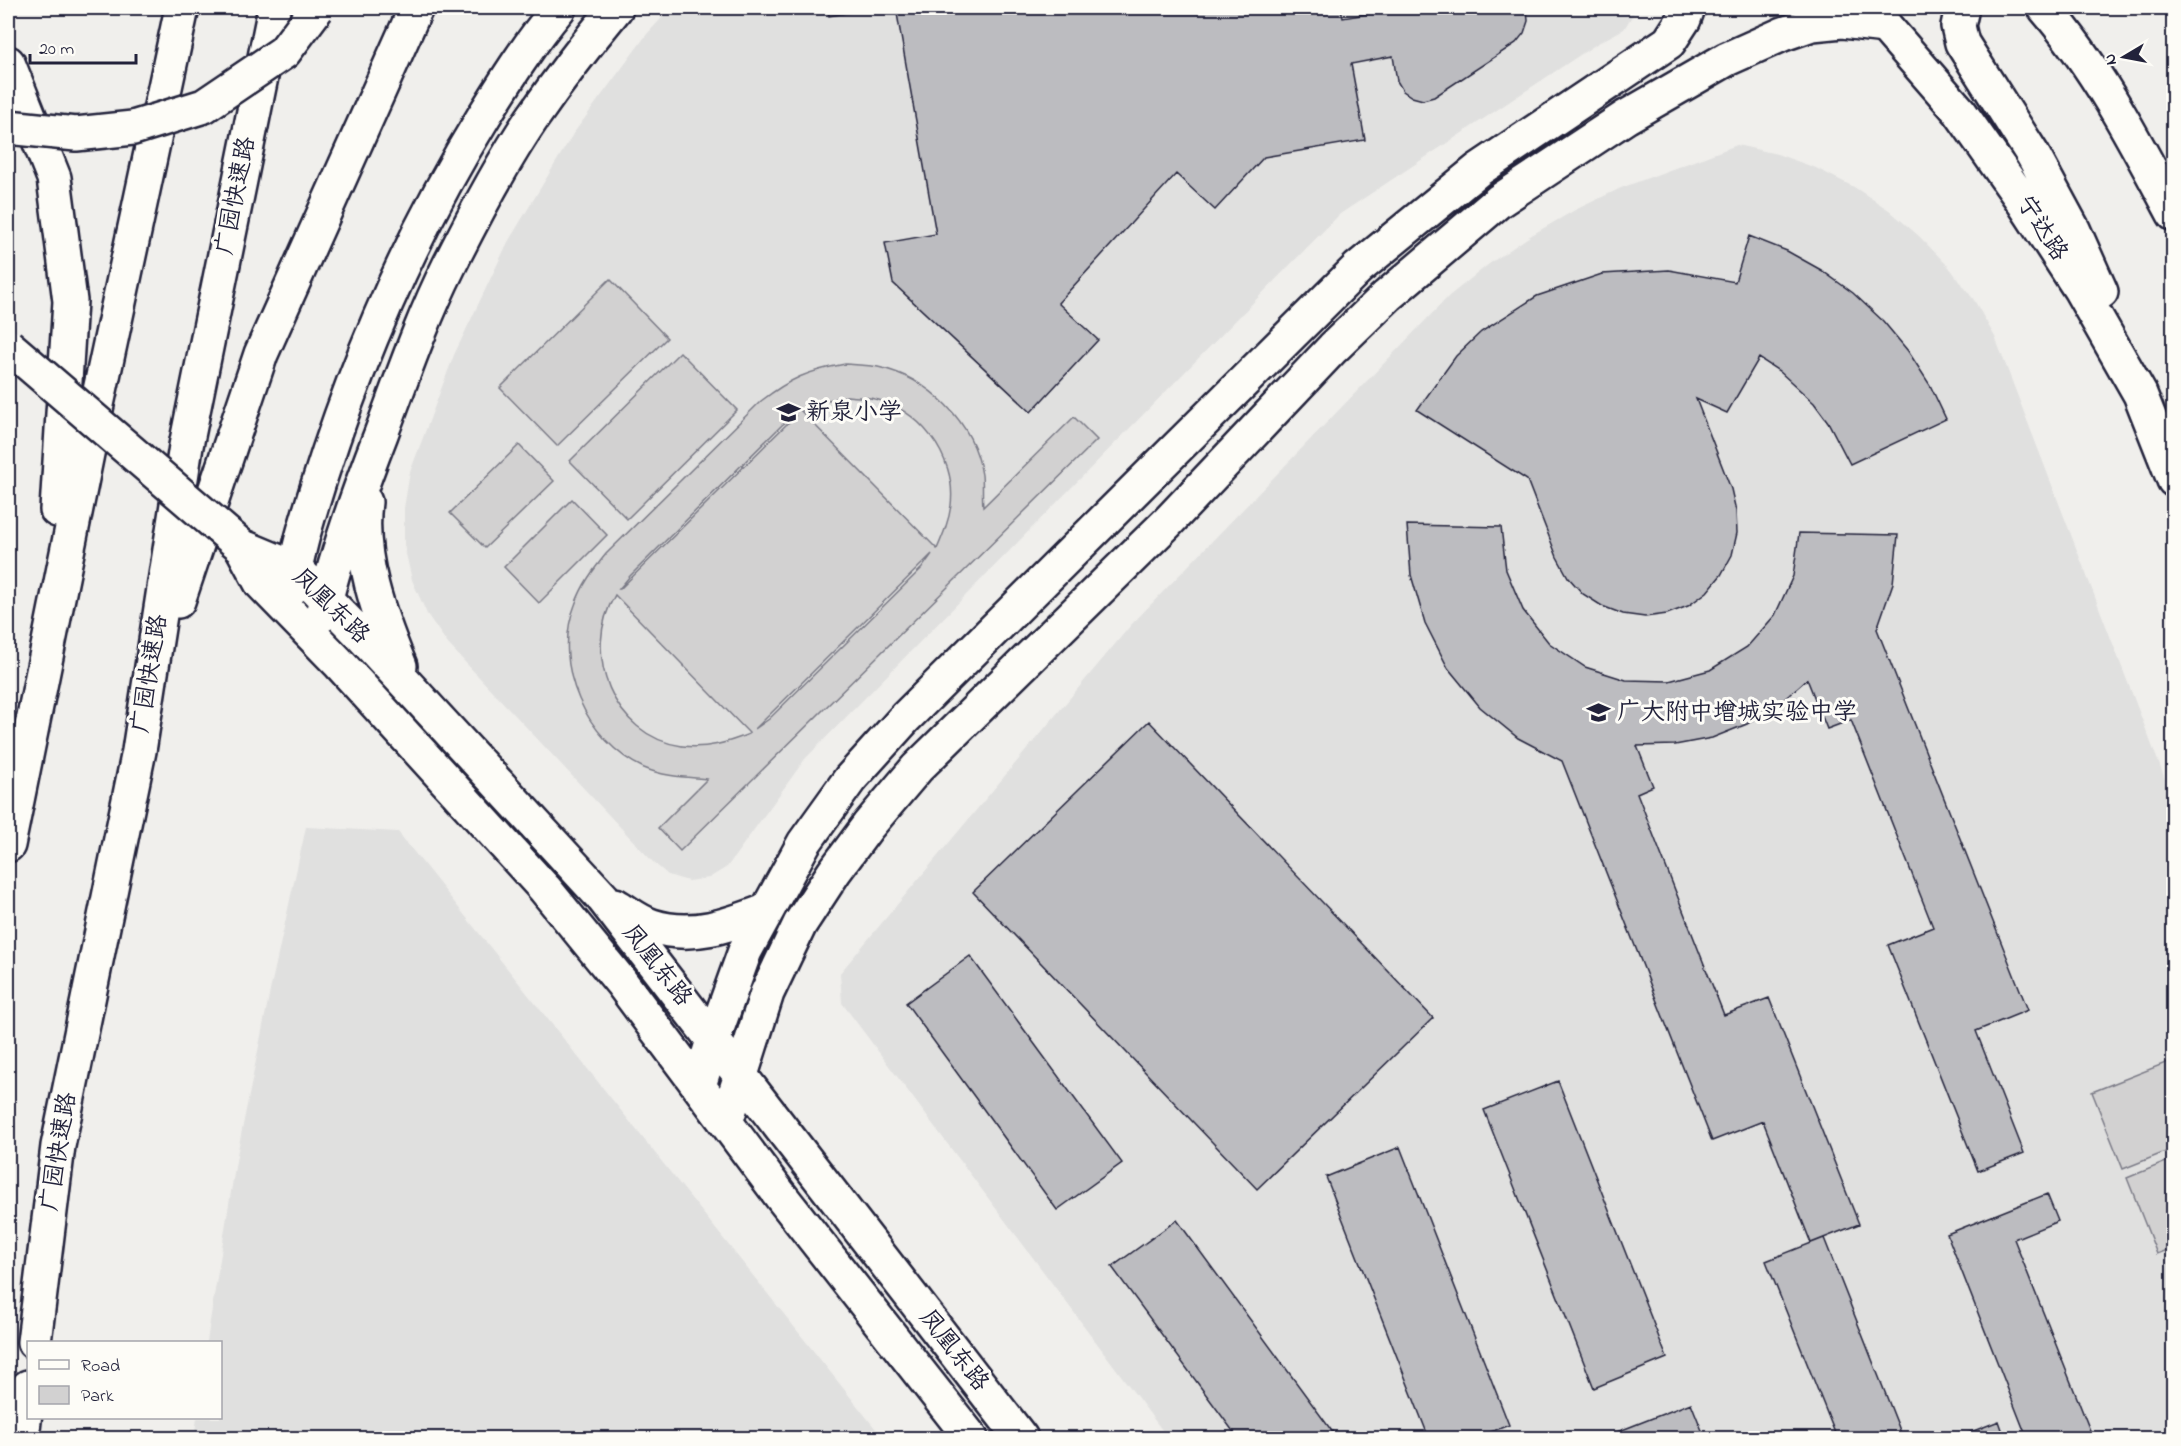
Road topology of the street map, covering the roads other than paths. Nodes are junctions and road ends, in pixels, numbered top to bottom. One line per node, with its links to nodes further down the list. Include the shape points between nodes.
1 (182, 8): 26 (main road)
2 (275, 8): 28 (main road, 广园快速路, via 186,446)
3 (317, 8): 14 (main road, bridge, via 284,52 204,106 133,128 76,134)
4 (393, 8): 16 (main road)
5 (416, 8): 16 (main road)
6 (559, 8): 22 (main road, via 449,173 410,251 370,337 332,440)
7 (616, 8): 19 (main road, via 530,121 486,196 410,354)
8 (1688, 8): 31 (main road, via 1669,42 1478,170 1358,268 906,717 843,788 804,843)
9 (1962, 8): 18 (main road, via 1958,26 1962,43 2033,156 2073,229)
10 (2034, 8): 11 (main road)
11 (2055, 14): 15 (main road, via 2102,86)
12 (1875, 17): 18 (main road, 宁达路, via 1960,112 2020,197 2080,289); 33 (main road, via 1812,24 1727,59 1626,117 1499,201 1387,296 1167,523 918,768 868,826 800,924 767,993)
13 (8, 63): 26 (main road, via 54,178 70,301 62,454)
14 (8, 127)
15 (2174, 214)
16 (313, 237): 28 (main road, via 261,354 179,598)
17 (8, 346): 21 (main road, 凤凰东路, bridge)
18 (2140, 394): 20 (main road, 宁达路)
19 (371, 460): 23 (main road); 27 (main road, via 363,517 369,574)
20 (2174, 480)
21 (241, 546): 22 (main road, 凤凰东路); 24 (main road, 凤凰东路, via 261,583)
22 (296, 568): 23 (main road, 凤凰东路); 24 (main road)
23 (326, 598): 25 (main road); 27 (main road, 凤凰东路)
24 (286, 609): 25 (main road, 凤凰东路)
25 (317, 640): 34 (main road, 凤凰东路, via 546,889)
26 (42, 674): 29 (main road)
27 (408, 687): 30 (main road, 凤凰东路)
28 (139, 751): 36 (main road, 广园快速路, via 58,1146)
29 (8, 845)
30 (603, 898): 31 (main road, via 650,925 675,931 696,932); 32 (main road, 凤凰东路)
31 (766, 911): 32 (main road, via 745,951)
32 (713, 1040): 33 (main road, 凤凰东路); 34 (main road)
33 (741, 1075): 35 (main road); 40 (main road, 凤凰东路)
34 (699, 1086): 35 (main road, 凤凰东路)
35 (726, 1122): 39 (main road, 凤凰东路)
36 (34, 1341)
37 (27, 1396): 38 (main road)
38 (22, 1438)
39 (971, 1438)
40 (1021, 1438)

